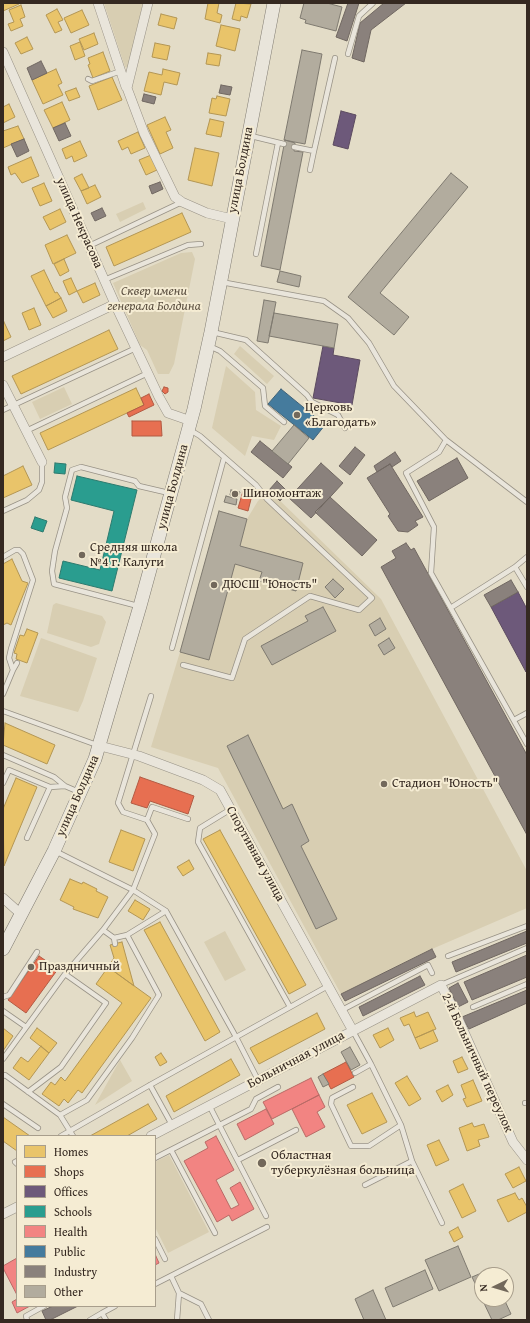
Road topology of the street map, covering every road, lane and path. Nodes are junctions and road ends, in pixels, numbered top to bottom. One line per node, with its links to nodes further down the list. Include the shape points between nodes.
1 (98, 3): 8 (street)
2 (148, 3): 10 (street)
3 (274, 3): 11 (main road, улица Болдина)
4 (373, 3): 6 (lane, via 359,16)
5 (3, 52): 20 (street, улица Некрасова)
6 (348, 54)
7 (335, 58): 15 (lane)
8 (121, 71): 9 (lane, via 92,81); 10 (street)
9 (88, 79)
10 (127, 88): 17 (street, via 144,133 175,196)
11 (248, 136): 12 (lane); 18 (main road, улица Болдина)
12 (278, 143): 13 (lane); 21 (lane)
13 (284, 144)
14 (294, 147): 15 (lane)
15 (314, 151): 16 (lane)
16 (310, 170)
17 (182, 202): 18 (street, via 207,213); 20 (lane)
18 (232, 219): 23 (main road, улица Болдина)
19 (201, 244): 22 (lane, via 188,245)
20 (89, 246): 22 (street, улица Некрасова)
21 (256, 254)
22 (104, 280): 24 (street, улица Некрасова)
23 (220, 282): 25 (main road, улица Болдина); 37 (lane, via 324,301 348,318 369,343 394,386)
24 (115, 304): 27 (street, улица Некрасова); 28 (street)
25 (211, 332): 26 (main road, улица Болдина); 35 (lane, via 246,340 312,402 338,415)
26 (208, 345): 33 (lane, via 220,351 263,388 265,406); 34 (main road, улица Болдина)
27 (136, 348): 29 (street, улица Некрасова); 31 (lane)
28 (3, 357)
29 (148, 373): 34 (street, улица Некрасова, via 168,413); 36 (lane)
30 (3, 385): 31 (street)
31 (13, 406): 32 (lane); 36 (street)
32 (3, 410)
33 (284, 422)
34 (190, 425): 38 (lane); 40 (main road, улица Болдина)
35 (345, 428)
36 (26, 431): 39 (street)
37 (446, 440): 41 (lane); 48 (lane, via 439,452 406,473 434,527 431,572)
38 (224, 458): 49 (lane); 51 (lane, via 256,485 266,499 372,598 358,610 310,596 245,639 232,678)
39 (42, 462): 42 (lane, via 42,482 39,490 27,500)
40 (171, 494): 47 (main road, улица Болдина); 47 (lane, via 139,486 135,481 81,467 72,470 65,497 67,508 55,551 52,571 54,584)
41 (527, 502)
42 (3, 511)
43 (3, 557): 52 (lane, via 19,550 33,580 11,649 9,658)
44 (527, 557): 45 (lane)
45 (515, 567): 46 (lane); 48 (lane)
46 (527, 587)
47 (140, 606): 59 (main road, улица Болдина)
48 (452, 607): 57 (lane)
49 (172, 648)
50 (17, 662): 52 (lane)
51 (183, 665)
52 (13, 670): 53 (lane)
53 (3, 694)
54 (151, 696): 61 (lane)
55 (3, 711): 59 (lane)
56 (527, 713): 57 (lane)
57 (514, 720): 58 (lane)
58 (527, 744)
59 (100, 746): 61 (street, Спортивная улица); 65 (main road, улица Болдина)
60 (3, 755): 63 (lane, via 54,777)
61 (134, 755): 66 (street, Спортивная улица, via 203,780 220,790); 68 (lane, via 118,804 124,812)
62 (3, 783): 64 (lane, via 9,770)
63 (65, 786): 64 (lane); 65 (lane)
64 (50, 787): 69 (lane)
65 (80, 793): 70 (main road, улица Болдина)
66 (231, 810): 88 (street, Спортивная улица); 90 (lane, via 200,828 198,842)
67 (188, 819): 68 (lane, via 152,807)
68 (148, 820): 71 (lane, via 156,834)
69 (28, 838)
70 (54, 850): 71 (lane); 74 (main road, улица Болдина)
71 (133, 890): 73 (lane); 76 (lane)
72 (3, 898): 74 (street)
73 (166, 911): 77 (lane); 96 (lane)
74 (22, 914): 80 (main road, улица Болдина)
75 (527, 926): 83 (lane)
76 (103, 930): 78 (lane); 85 (lane)
77 (127, 935): 78 (lane); 108 (lane, via 159,995 132,1038 86,1100)
78 (114, 938): 79 (lane)
79 (115, 944)
80 (3, 948)
81 (527, 948): 87 (lane)
82 (37, 952): 89 (lane, via 8,995)
83 (448, 956)
84 (432, 973): 92 (lane, via 428,965)
85 (65, 974): 94 (lane); 105 (lane, via 106,1003 61,1067)
86 (527, 984): 91 (lane)
87 (441, 985): 95 (street, Больничная улица); 121 (street, 2-й Больничный переулок, via 513,1142)
88 (328, 986): 90 (lane); 92 (street, Спортивная улица)
89 (3, 997)
90 (290, 1007): 96 (lane)
91 (473, 1007)
92 (342, 1010): 95 (street, Спортивная улица)
93 (3, 1011): 94 (lane)
94 (26, 1027): 97 (lane)
95 (353, 1030): 98 (lane); 101 (street, Больничная улица)
96 (236, 1037): 101 (lane); 102 (lane)
97 (3, 1059)
98 (371, 1064): 99 (lane); 111 (lane)
99 (355, 1073)
100 (3, 1076): 105 (lane)
101 (258, 1080): 107 (street, Больничная улица)
102 (150, 1085): 109 (lane); 114 (lane)
103 (353, 1087): 111 (lane, via 332,1098 331,1104 351,1146 370,1146)
104 (278, 1088): 110 (lane, via 256,1099 251,1109)
105 (28, 1092): 108 (lane)
106 (3, 1104): 112 (lane)
107 (209, 1105): 109 (street, Больничная улица); 110 (lane)
108 (60, 1115): 114 (lane)
109 (172, 1125): 117 (street, Больничная улица)
110 (220, 1125): 118 (lane); 120 (lane)
111 (401, 1125): 122 (lane)
112 (38, 1128)
113 (296, 1130): 120 (lane)
114 (70, 1131): 115 (lane); 116 (lane)
115 (63, 1135)
116 (72, 1135)
117 (153, 1135)
118 (171, 1150): 119 (lane); 129 (lane)
119 (156, 1158)
120 (238, 1160): 126 (lane)
121 (527, 1160)
122 (412, 1161): 123 (lane); 127 (lane)
123 (365, 1185)
124 (16, 1208): 125 (street)
125 (3, 1214)
126 (266, 1216)
127 (442, 1223)
128 (267, 1227): 132 (lane)
129 (215, 1233)
130 (156, 1241): 131 (lane)
131 (165, 1259)
132 (171, 1276): 133 (lane); 134 (lane)
133 (156, 1284)
134 (179, 1293): 141 (lane); 142 (lane, via 201,1304)
135 (42, 1307): 138 (lane, via 26,1316)
136 (112, 1307): 137 (lane)
137 (102, 1313): 139 (lane); 140 (lane)
138 (27, 1320)
139 (90, 1320)
140 (106, 1320)
141 (177, 1320)
142 (209, 1320)

